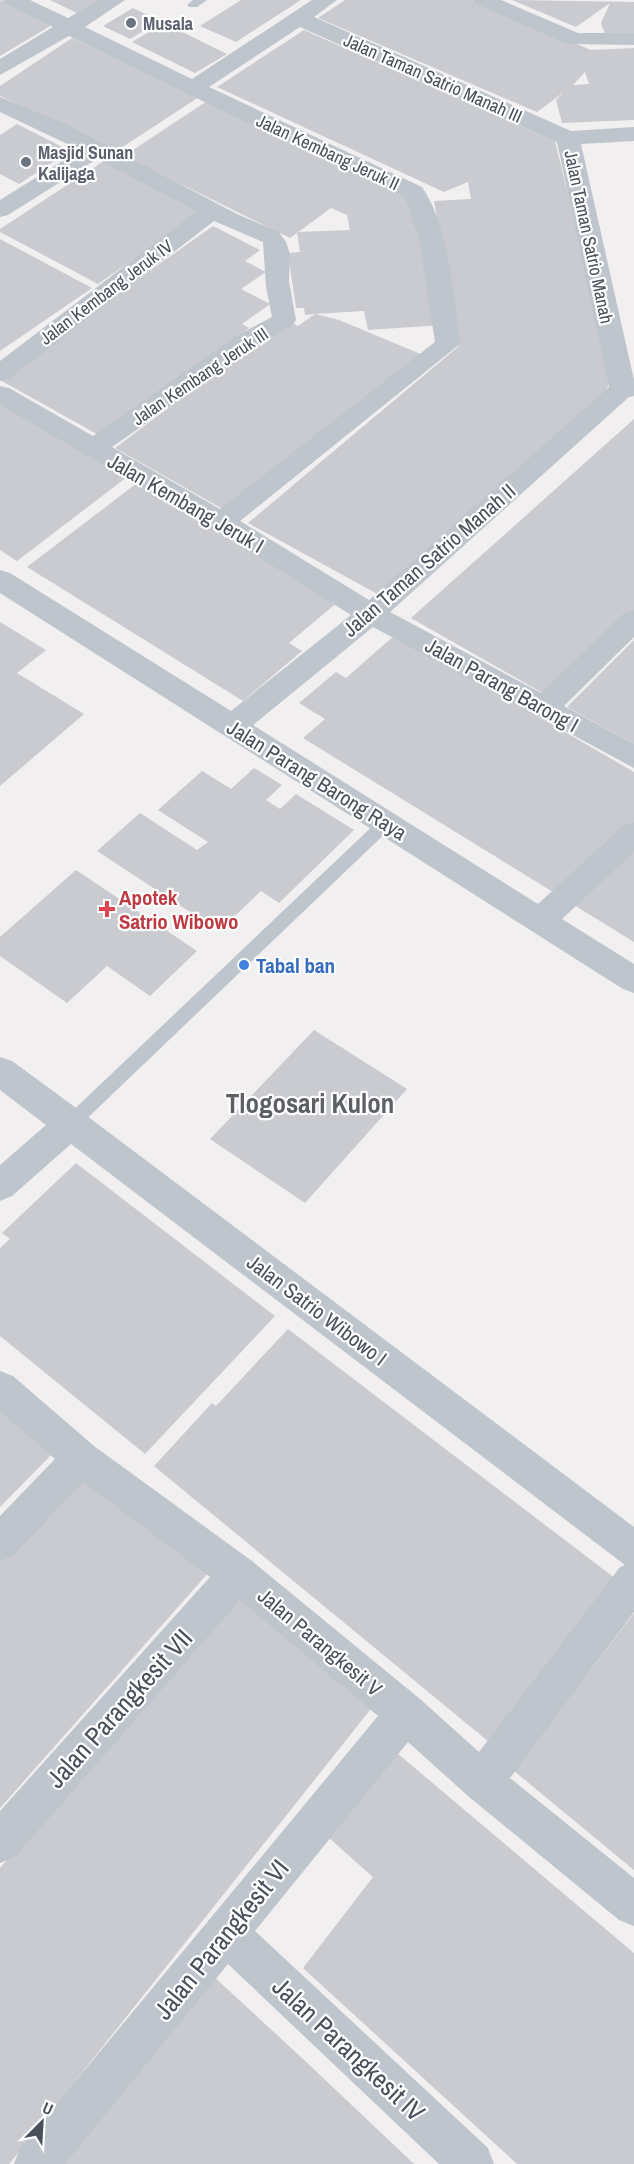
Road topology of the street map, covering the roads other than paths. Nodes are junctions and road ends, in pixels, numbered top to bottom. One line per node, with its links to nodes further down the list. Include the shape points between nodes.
1 (13, 0): 6 (street, Jalan Kembang Jeruk II)
2 (114, 0): 6 (street)
3 (326, 0): 5 (street)
4 (483, 0): 7 (street, via 575,39)
5 (298, 18): 9 (street); 12 (street, Jalan Taman Satrio Manah III)
6 (68, 26): 8 (street); 9 (street, Jalan Kembang Jeruk II)
7 (634, 39)
8 (0, 68)
9 (193, 88): 20 (street, Jalan Kembang Jeruk II, via 414,192 419,198 436,265 448,344)
10 (0, 104): 13 (street, Jalan Kembang Jeruk III)
11 (634, 134): 12 (street, Jalan Taman Satrio Manah)
12 (568, 138): 17 (street, Jalan Taman Satrio Manah)
13 (95, 150): 14 (street); 15 (street, Jalan Kembang Jeruk III)
14 (0, 210)
15 (212, 211): 16 (street, Jalan Kembang Jeruk IV); 19 (street, Jalan Kembang Jeruk III, via 275,240 284,320 247,340)
16 (0, 373)
17 (628, 388): 22 (street, Jalan Taman Satrio Manah II)
18 (0, 394): 19 (street, Jalan Kembang Jeruk I)
19 (92, 450): 20 (street, Jalan Kembang Jeruk I)
20 (221, 522): 22 (street, Jalan Kembang Jeruk I)
21 (0, 580): 25 (street, Jalan Parang Barong Raya)
22 (371, 614): 24 (street, Jalan Parang Barong I); 25 (street, Jalan Taman Satrio Manah II)
23 (634, 620): 24 (street)
24 (544, 708): 26 (street, Jalan Parang Barong I)
25 (232, 726): 27 (street, Jalan Parang Barong Raya)
26 (634, 757)
27 (386, 823): 29 (street, Jalan Parang Barong Raya); 32 (lane)
28 (634, 834): 29 (street)
29 (540, 921): 30 (street, Jalan Parang Barong Raya)
30 (634, 980)
31 (0, 1071): 32 (street, Jalan Satrio Wibowo I)
32 (71, 1123): 33 (street); 37 (street, Jalan Satrio Wibowo I)
33 (0, 1186)
34 (0, 1388): 35 (street, Jalan Parangkesit V)
35 (81, 1458): 36 (street); 38 (street, Jalan Parangkesit V)
36 (0, 1543)
37 (634, 1550)
38 (238, 1574): 40 (street, Jalan Parangkesit V); 42 (street, Jalan Parangkesit VII)
39 (634, 1580): 41 (street)
40 (406, 1713): 41 (street, Jalan Parangkesit V); 44 (street, Jalan Parangkesit VI)
41 (482, 1782): 43 (street, Jalan Parangkesit V)
42 (0, 1842)
43 (634, 1905)
44 (226, 1933): 45 (street, Jalan Parangkesit VI); 46 (street, Jalan Parangkesit IV)
45 (36, 2164)
46 (472, 2164)

